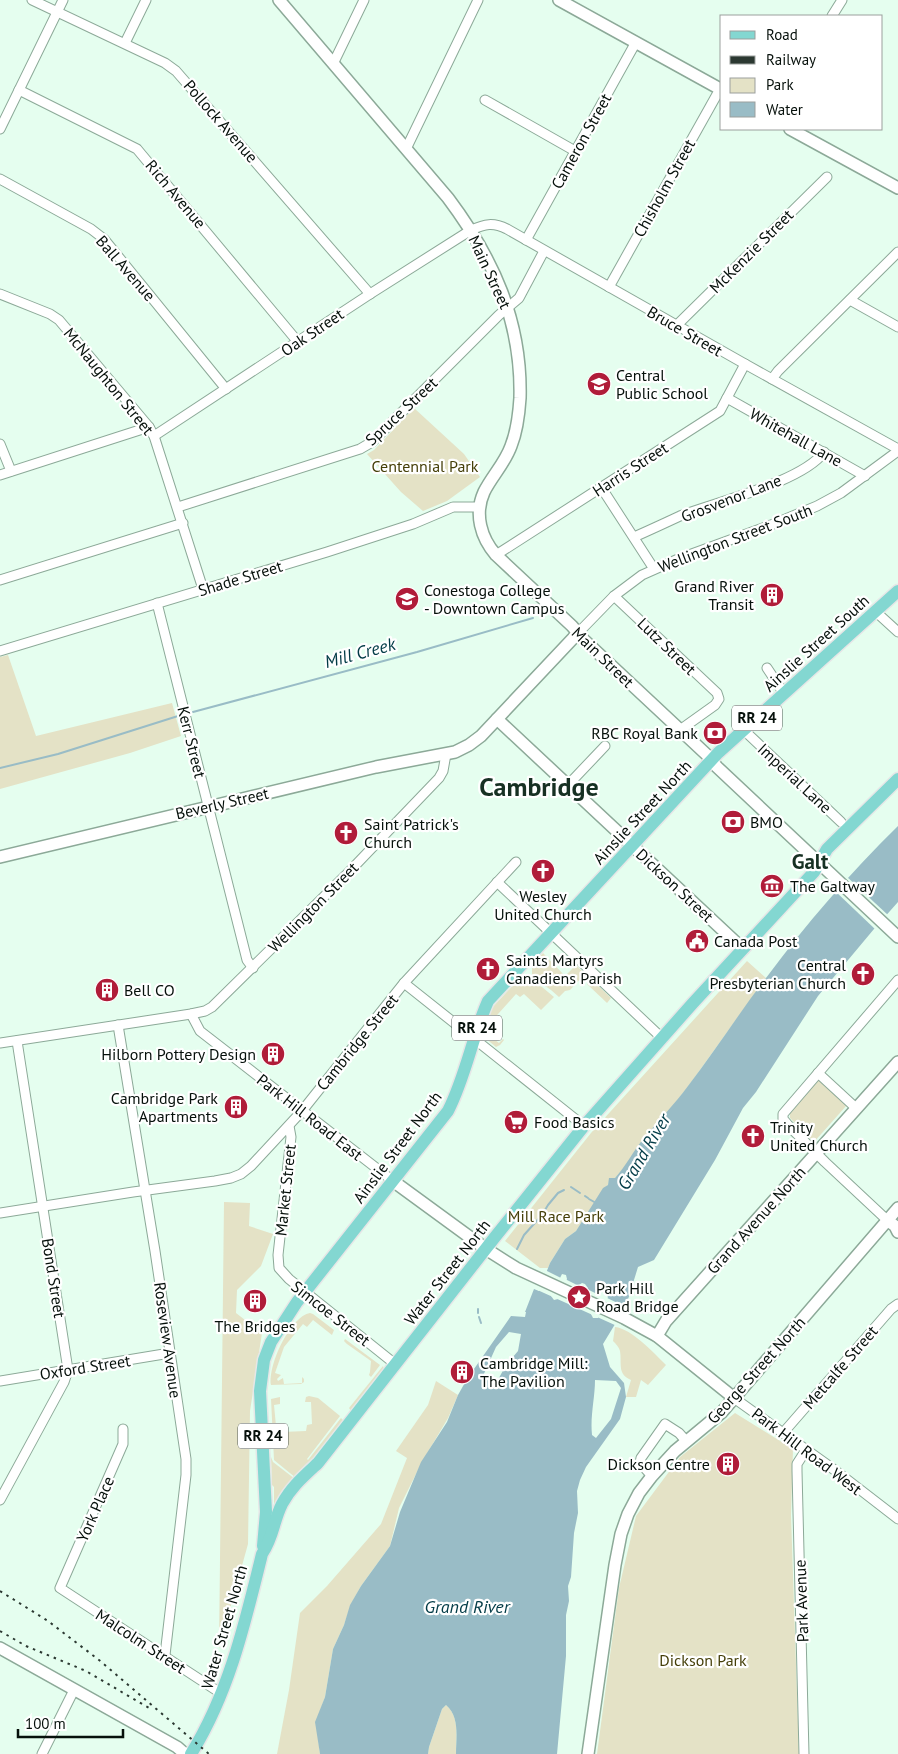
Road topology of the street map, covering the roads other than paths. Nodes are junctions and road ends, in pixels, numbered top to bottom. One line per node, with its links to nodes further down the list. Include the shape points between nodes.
1 (32, 0): 9 (street, Pollock Avenue)
2 (63, 0): 9 (street)
3 (146, 0): 12 (street)
4 (279, 0): 13 (main road, Main Street)
5 (364, 0): 13 (street)
6 (478, 0): 20 (street)
7 (559, 0): 11 (main road)
8 (842, 0): 10 (street)
9 (57, 12): 12 (street, Pollock Avenue); 15 (street)
10 (833, 15)
11 (636, 42): 14 (main road); 21 (street, Cameron Street)
12 (125, 44): 31 (street, Pollock Avenue, via 165,63 182,76)
13 (333, 64): 20 (main road, Main Street)
14 (720, 89)
15 (19, 90): 18 (street); 36 (street, Rich Avenue, via 138,148)
16 (720, 92): 29 (street, Chisholm Street)
17 (485, 100): 21 (street)
18 (0, 129)
19 (792, 130): 24 (main road)
20 (406, 149): 25 (main road, Main Street)
21 (575, 151): 26 (street, Cameron Street)
22 (827, 177): 34 (street, McKenzie Street)
23 (0, 179): 39 (street, Ball Avenue, via 104,239)
24 (898, 188)
25 (471, 230): 26 (street, Bruce Street, via 496,224); 31 (street, Oak Street); 33 (main road, Main Street)
26 (526, 240): 27 (street, Bruce Street)
27 (544, 251): 29 (street, Bruce Street); 33 (street, Spruce Street, via 519,298)
28 (898, 252): 32 (street)
29 (609, 287): 34 (street, Bruce Street)
30 (0, 294): 41 (street, McNaughton Street, via 59,320)
31 (370, 294): 36 (street, Oak Street)
32 (850, 300): 35 (street); 38 (street)
33 (508, 307): 49 (main road, Main Street, via 519,362 517,425 511,447); 50 (street, Spruce Street, via 366,446)
34 (676, 326): 37 (street, Bruce Street)
35 (898, 327)
36 (298, 342): 39 (street, Oak Street)
37 (745, 364): 38 (street, Bruce Street); 40 (street, Harris Street)
38 (772, 379): 43 (street, Bruce Street)
39 (226, 389): 41 (street, Oak Street)
40 (727, 398): 44 (street, Whitehall Lane); 48 (street, Harris Street, via 712,416)
41 (152, 431): 45 (street, Oak Street); 50 (street, McNaughton Street)
42 (0, 444): 45 (street)
43 (898, 450): 47 (street, Wellington Street South)
44 (824, 452): 47 (street, Whitehall Lane); 52 (street, Grosvenor Lane, via 800,471 769,485 681,516)
45 (11, 471): 46 (street, Oak Street)
46 (0, 475)
47 (865, 476): 54 (street, Wellington Street South, via 841,493 794,516)
48 (601, 487): 52 (street); 53 (street, Harris Street)
49 (479, 506): 53 (main road, Main Street, via 483,536); 56 (street, Shade Street, via 454,507 413,524)
50 (178, 507): 51 (street, McNaughton Street)
51 (183, 523): 55 (street); 56 (street, McNaughton Street)
52 (634, 537): 54 (street)
53 (496, 555): 62 (main road, Main Street)
54 (654, 569): 58 (street, Wellington Street South)
55 (0, 580)
56 (204, 589): 59 (street, Shade Street)
57 (898, 591): 60 (main road, Ainslie Street South / RR 24)
58 (614, 596): 62 (street, Wellington Street South); 67 (street, Lutz Street, via 716,693 715,705)
59 (157, 603): 63 (street, Shade Street); 74 (street, Kerr Street)
60 (875, 611): 61 (street); 71 (main road, Ainslie Street South / RR 24)
61 (898, 632)
62 (578, 633): 66 (main road); 67 (main road, Main Street)
63 (0, 651)
64 (767, 668): 65 (street)
65 (781, 689)
66 (497, 719): 70 (main road, via 462,750); 73 (main road, Dickson Street)
67 (680, 730): 71 (main road, Main Street)
68 (749, 735): 75 (street, Imperial Lane)
69 (605, 746): 73 (street)
70 (446, 754): 74 (main road, Beverly Street); 84 (street, Wellington Street, via 439,778)
71 (711, 760): 76 (main road, Ainslie Street North / RR 24); 79 (main road, Main Street)
72 (898, 779): 79 (main road, RR 24, via 827,849)
73 (568, 785): 76 (main road, Dickson Street)
74 (209, 806): 77 (main road, Beverly Street); 84 (street, Kerr Street, via 247,960)
75 (841, 822)
76 (632, 845): 81 (main road, Ainslie Street North / RR 24); 83 (main road, Dickson Street)
77 (0, 857)
78 (516, 862): 80 (street, Cambridge Street)
79 (819, 863): 82 (main road, Main Street); 83 (main road, Water Street North / RR 24)
80 (497, 882): 81 (street); 86 (street, Cambridge Street)
81 (551, 933): 89 (main road, Ainslie Street North / RR 24, via 488,1001); 90 (street)
82 (898, 937)
83 (743, 949): 90 (main road, Water Street North / RR 24)
84 (253, 968): 87 (street, Wellington Street, via 212,1007)
85 (898, 980): 94 (street)
86 (404, 983): 89 (street); 96 (street, Cambridge Street)
87 (191, 1014): 88 (street, Wellington Street); 96 (street, Park Hill Road East, via 200,1031)
88 (118, 1025): 91 (street, Wellington Street); 101 (street, Roseview Avenue)
89 (474, 1038): 98 (street); 100 (main road, Ainslie Street North / RR 24, via 448,1111)
90 (663, 1038): 98 (main road, Water Street North / RR 24)
91 (17, 1041): 92 (street, Wellington Street); 102 (street, Bond Street)
92 (0, 1043)
93 (898, 1062): 95 (main road, Grand Avenue North)
94 (818, 1073): 95 (street); 99 (street, via 783,1114 784,1119)
95 (856, 1108): 99 (main road, Grand Avenue North)
96 (302, 1111): 97 (street, Cambridge Street); 100 (street, Park Hill Road East)
97 (289, 1126): 101 (street, Cambridge Street, via 241,1174); 108 (street, Market Street, via 291,1137)
98 (584, 1126): 107 (main road, Water Street North / RR 24)
99 (816, 1152): 105 (street); 112 (main road, Grand Avenue North, via 666,1321)
100 (393, 1181): 107 (main road, Park Hill Road East); 110 (main road, Ainslie Street North / RR 24)
101 (145, 1191): 102 (street, Cambridge Street); 113 (street, Roseview Avenue)
102 (42, 1206): 104 (street, Cambridge Street); 115 (street, Bond Street)
103 (898, 1208): 105 (main road, George Street North)
104 (0, 1213)
105 (887, 1220): 106 (main road); 117 (main road, George Street North)
106 (898, 1232)
107 (486, 1249): 109 (main road, Park Hill Road East); 114 (main road, Water Street North / RR 24)
108 (278, 1255): 110 (street, Simcoe Street, via 279,1268)
109 (536, 1278): 112 (main road, Park Hill Road West)
110 (306, 1292): 114 (street, Simcoe Street); 125 (main road, Ainslie Street North / RR 24, via 271,1342 261,1376 266,1512)
111 (898, 1304): 119 (street, Metcalfe Street)
112 (657, 1336): 117 (main road, Park Hill Road West)
113 (170, 1354): 115 (street, Oxford Street); 128 (street, Roseview Avenue, via 185,1449 186,1476)
114 (396, 1364): 125 (main road, Water Street North / RR 24, via 318,1463 293,1487 282,1504 270,1542)
115 (68, 1370): 116 (street, Oxford Street); 123 (street)
116 (0, 1381)
117 (734, 1398): 119 (street, Park Hill Road West); 120 (main road, George Street North)
118 (123, 1429): 126 (street, York Place, via 123,1444)
119 (783, 1433): 121 (street, Park Hill Road West)
120 (687, 1442): 122 (main road, George Street North); 122 (street, via 665,1424 641,1458 640,1463)
121 (806, 1450): 124 (street, Park Hill Road West); 135 (street, Park Avenue, via 797,1464)
122 (652, 1476): 134 (main road, George Street North, via 639,1493 621,1534)
123 (0, 1500)
124 (898, 1519)
125 (262, 1554): 130 (main road, Water Street North / RR 24)
126 (60, 1588): 128 (street, Malcolm Street)
127 (0, 1648): 129 (main road)
128 (165, 1655): 130 (street, Malcolm Street)
129 (74, 1690): 131 (street); 132 (main road)
130 (222, 1694): 133 (main road, Water Street North / RR 24, via 206,1731)
131 (42, 1754)
132 (184, 1754)
133 (191, 1754)
134 (588, 1754)
135 (804, 1754)

